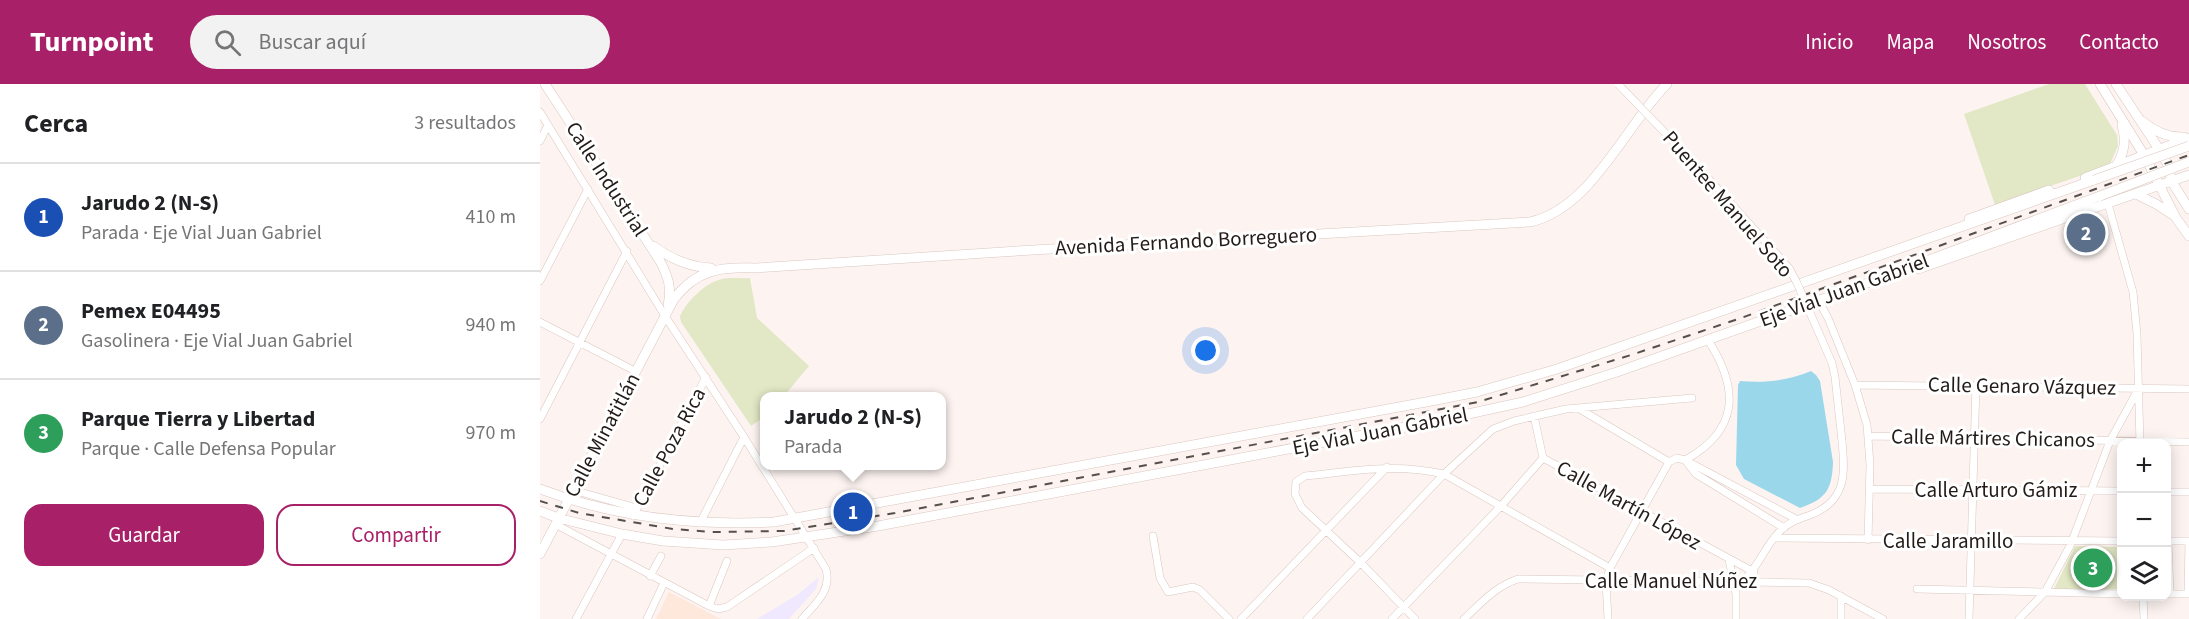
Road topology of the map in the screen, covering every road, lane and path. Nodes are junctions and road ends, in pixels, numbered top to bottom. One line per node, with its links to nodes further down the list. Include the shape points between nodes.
1 (545, 84): 27 (main road, Calle Industrial)
2 (1618, 84): 76 (street, Puentee Manuel Soto, bridge, via 1789,268 1832,363 1844,478 1837,495 1826,507)
3 (1667, 84): 30 (main road, Avenida Fernando Borreguero, via 1588,185 1559,211 1530,222)
4 (2116, 85): 5 (main road); 7 (main road)
5 (2103, 88): 8 (main road)
6 (540, 112): 9 (street, Calle Poza Rica)
7 (2134, 114): 10 (main road, via 2163,135); 13 (main road)
8 (2119, 117): 14 (main road); 17 (main road, via 2124,150)
9 (548, 125): 11 (street); 21 (street, Calle Poza Rica)
10 (2189, 139): 13 (main road); 16 (main road, via 2185,149)
11 (540, 141)
12 (2189, 146): 28 (main road, Eje Vial Juan Gabriel, bridge)
13 (2159, 149): 14 (main road); 19 (main road)
14 (2144, 155): 15 (main road); 20 (main road)
15 (2130, 161): 17 (main road); 22 (main road, via 2141,176)
16 (2189, 162): 31 (main road, Eje Vial Juan Gabriel, bridge)
17 (2115, 167): 28 (main road, via 1929,234)
18 (2189, 176): 19 (main road)
19 (2172, 182): 20 (main road); 24 (main road)
20 (2159, 187): 22 (main road); 25 (main road)
21 (588, 189): 29 (street, Calle Poza Rica); 32 (street)
22 (2137, 194): 23 (main road); 25 (main road)
23 (2108, 204): 31 (main road, via 1919,269); 42 (street, via 2133,292)
24 (2189, 209)
25 (2176, 218): 26 (main road)
26 (2189, 236)
27 (649, 243): 30 (main road, via 689,265); 34 (main road, Calle Industrial, via 669,280)
28 (1904, 249): 75 (main road, Eje Vial Juan Gabriel, via 1557,369 1477,392)
29 (627, 251): 34 (street, Calle Poza Rica); 37 (street)
30 (726, 268): 34 (main road, Avenida Fernando Borreguero, via 691,280)
31 (1886, 275): 33 (main road, Eje Vial Juan Gabriel)
32 (540, 281)
33 (1818, 300): 36 (main road, Eje Vial Juan Gabriel); 40 (street)
34 (665, 316): 38 (main road, Calle Minatitlán); 39 (street, Calle Poza Rica)
35 (540, 322): 37 (street)
36 (1708, 340): 57 (street, via 1725,371 1728,414 1710,443); 83 (main road, Eje Vial Juan Gabriel, via 1567,388 1479,412)
37 (580, 342): 38 (street); 47 (street)
38 (635, 372): 70 (main road, Calle Minatitlán)
39 (706, 377): 49 (street, Calle Poza Rica); 74 (street, Calle Poza Rica)
40 (1856, 385): 41 (street, Calle Genaro Vázquez); 48 (street)
41 (1976, 385): 42 (street, Calle Genaro Vázquez); 50 (street)
42 (2139, 388): 43 (street, Calle Genaro Vázquez); 51 (street); 52 (street)
43 (2189, 389)
44 (1692, 398): 45 (street)
45 (1577, 408): 46 (street); 58 (street)
46 (1534, 416): 56 (street, Calle Martín López); 62 (street, via 1493,429)
47 (540, 419)
48 (1869, 436): 50 (street, Calle Mártires Chicanos); 64 (street)
49 (744, 437): 59 (street, Calle Poza Rica); 78 (street)
50 (1974, 439): 52 (street, Calle Mártires Chicanos); 65 (street)
51 (2140, 439)
52 (2110, 441): 53 (street, Calle Mártires Chicanos); 66 (street)
53 (2117, 441)
54 (2171, 442): 55 (street, Calle Mártires Chicanos)
55 (2189, 442)
56 (1543, 458): 71 (street); 73 (street, Calle Martín López)
57 (1685, 460): 58 (street); 76 (street); 79 (street, via 1696,474)
58 (1669, 462): 73 (street)
59 (760, 463)
60 (1387, 467): 62 (street); 80 (street); 80 (street, via 1305,476 1296,482 1297,501)
61 (765, 470): 75 (street, Calle Poza Rica)
62 (1444, 474): 71 (street); 97 (street)
63 (541, 489): 70 (main road, Eje Vial Juan Gabriel)
64 (1870, 489): 65 (street, Calle Arturo Gámiz); 85 (street)
65 (1972, 490): 66 (street, Calle Arturo Gámiz); 86 (street)
66 (2090, 490): 67 (street, Calle Arturo Gámiz); 90 (street)
67 (2117, 491)
68 (2171, 492): 69 (street)
69 (2189, 492)
70 (571, 495): 74 (main road, Eje Vial Juan Gabriel); 77 (main road, Calle Minatitlán)
71 (1501, 506): 98 (street); 113 (street)
72 (540, 511): 77 (main road, Eje Vial Juan Gabriel)
73 (1642, 511): 95 (street, Calle Martín López); 98 (street)
74 (635, 512): 78 (main road, Eje Vial Juan Gabriel)
75 (795, 519): 78 (main road, Eje Vial Juan Gabriel); 83 (street, Calle Poza Rica)
76 (1797, 519): 79 (street, Puentee Manuel Soto)
77 (557, 521): 81 (main road, Eje Vial Juan Gabriel); 92 (main road, Calle Minatitlán); 93 (street)
78 (700, 523)
79 (1784, 528): 84 (street, Puentee Manuel Soto)
80 (1326, 531): 97 (street); 118 (street)
81 (622, 534): 83 (main road, Eje Vial Juan Gabriel, via 723,545); 93 (street)
82 (1153, 536): 117 (street, via 1160,578 1168,592 1193,587 1200,590)
83 (808, 538): 91 (street, Calle Poza Rica)
84 (1774, 538): 85 (street, Calle Jaramillo); 99 (street, Puentee Manuel Soto)
85 (1868, 540): 86 (street, Calle Jaramillo)
86 (1971, 541): 90 (street, Calle Jaramillo); 105 (street)
87 (2117, 541): 90 (street, Calle Jaramillo)
88 (2171, 541): 89 (street)
89 (2189, 541): 109 (street)
90 (2071, 542): 106 (street)
91 (814, 548): 112 (street, via 728,607); 116 (street, Calle Poza Rica, via 828,581)
92 (540, 554)
93 (611, 554): 100 (street); 114 (street)
94 (661, 556): 100 (street)
95 (1729, 560): 99 (street, Calle Martín López); 102 (street)
96 (727, 561): 112 (street)
97 (1361, 564): 113 (street); 119 (street)
98 (1610, 568): 101 (street)
99 (1754, 572): 102 (street, Puentee Manuel Soto)
100 (651, 576): 103 (street)
101 (1606, 581): 102 (street, Calle Manuel Núñez); 122 (street, Calle Manuel Núñez, via 1518,579 1496,589); 123 (street)
102 (1738, 582): 110 (street, Calle Manuel Núñez, via 1809,583); 124 (street)
103 (664, 583): 112 (street); 115 (street)
104 (1917, 589): 105 (street)
105 (1969, 591): 106 (street); 127 (street)
106 (2045, 592): 107 (street); 128 (street)
107 (2117, 594)
108 (2171, 594): 109 (street)
109 (2189, 594)
110 (1841, 596): 125 (street); 126 (street, Calle Manuel Núñez)
111 (2143, 601): 129 (street)
112 (709, 606)
113 (1404, 606): 120 (street); 121 (street)
114 (576, 619)
115 (647, 619)
116 (802, 619)
117 (1229, 619)
118 (1241, 619)
119 (1307, 619)
120 (1392, 619)
121 (1415, 619)
122 (1464, 619)
123 (1608, 619)
124 (1736, 619)
125 (1841, 619)
126 (1883, 619)
127 (1969, 619)
128 (2019, 619)
129 (2144, 619)

